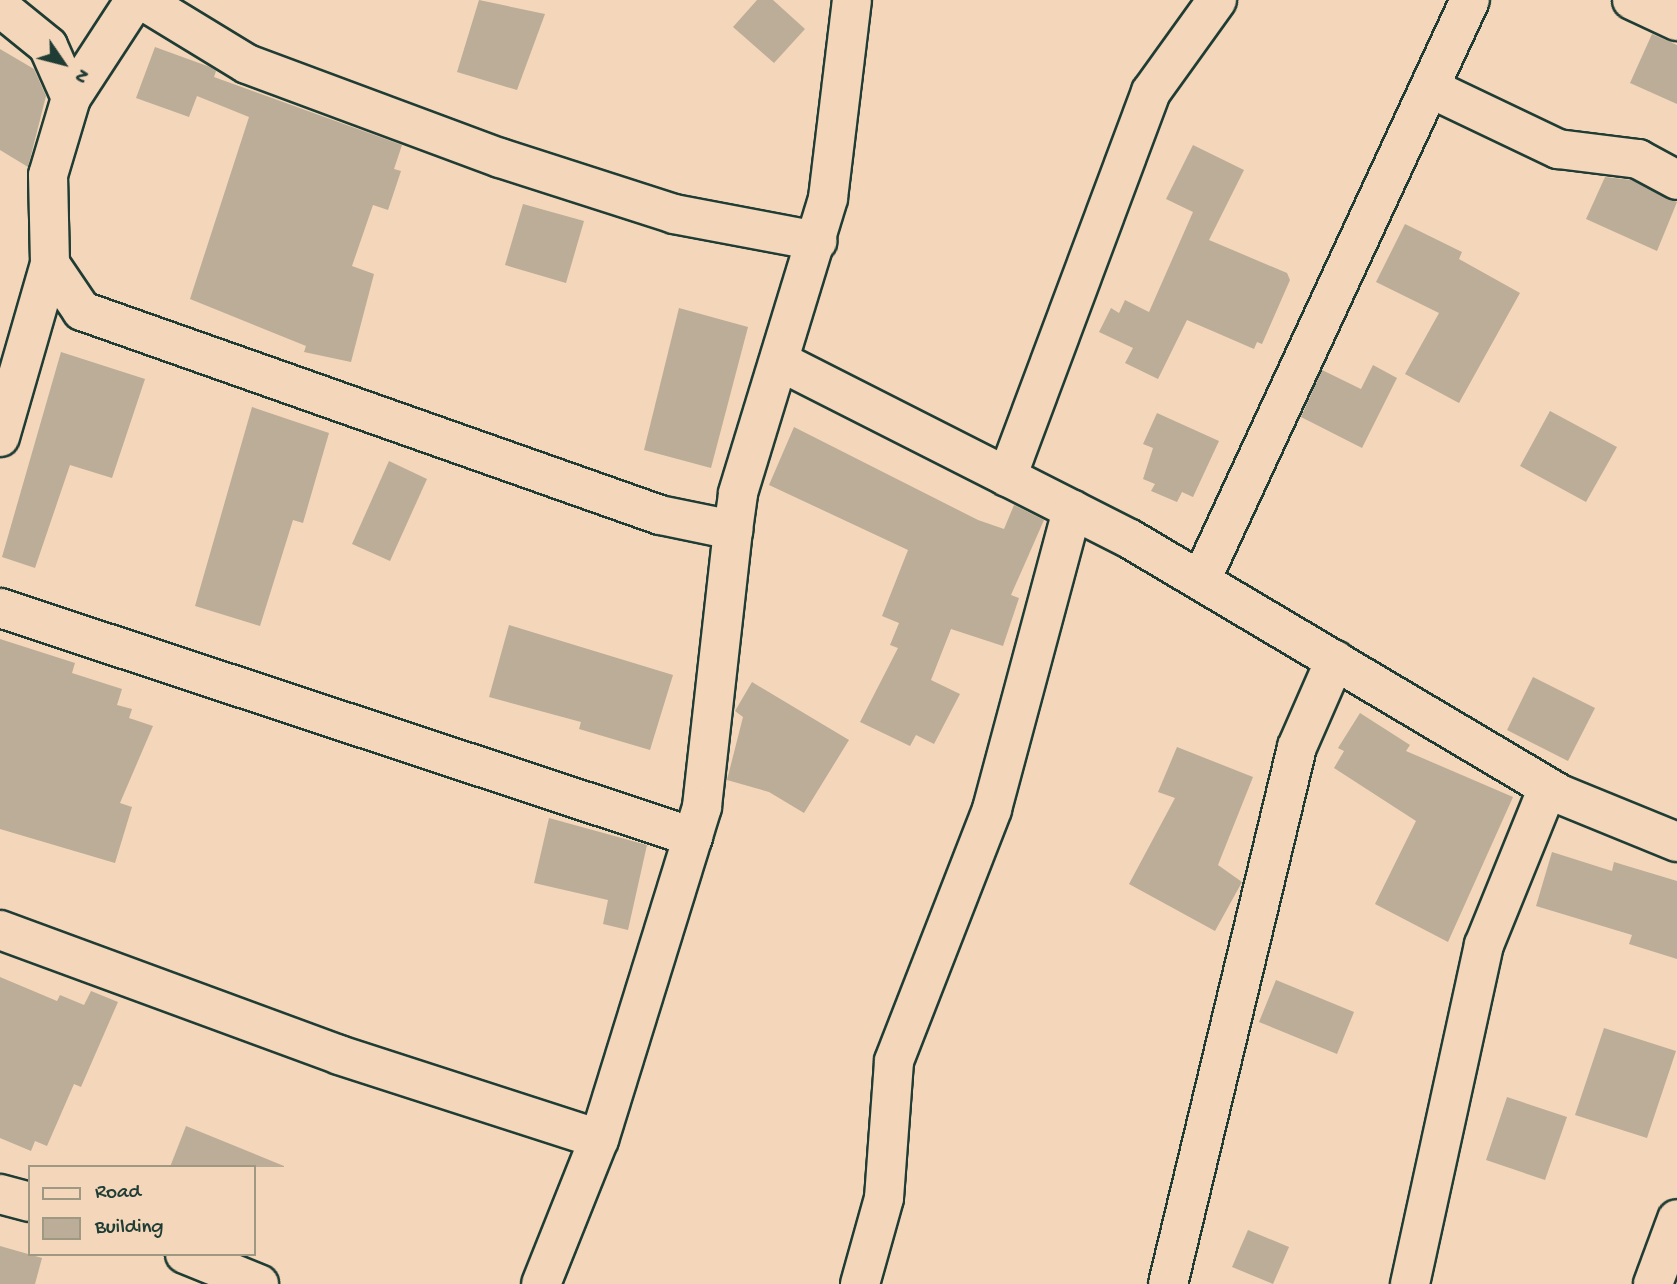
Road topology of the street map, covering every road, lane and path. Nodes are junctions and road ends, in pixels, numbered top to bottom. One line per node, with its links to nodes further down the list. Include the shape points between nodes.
1 (135, 0): 10 (street)
2 (142, 0): 12 (street, via 247,64 500,158 674,214)
3 (852, 0): 12 (street, via 828,198)
4 (1217, 0): 16 (street, via 1151,92)
5 (1470, 0): 9 (street)
6 (1632, 0): 8 (street)
7 (0, 7): 10 (street, via 48,46)
8 (1677, 21)
9 (1432, 89): 11 (street, via 1558,149 1638,159); 19 (street, via 1328,299)
10 (71, 97): 13 (street, via 48,175)
11 (1677, 180)
12 (817, 241): 14 (street)
13 (50, 264): 15 (street); 18 (street, via 82,311 660,515)
14 (781, 362): 16 (street); 18 (street, via 738,493)
15 (0, 437)
16 (1007, 477): 17 (street)
17 (1072, 510): 19 (street); 33 (street, via 992,808 894,1061 884,1198)
18 (733, 530): 23 (street, via 702,807)
19 (1201, 580): 21 (street)
20 (0, 608): 23 (street)
21 (1335, 660): 22 (street); 34 (street, via 1297,747)
22 (1548, 787): 24 (street); 35 (street, via 1484,945)
23 (693, 837): 26 (street)
24 (1677, 842)
25 (0, 930): 26 (street, via 339,1055)
26 (599, 1139): 32 (street)
27 (0, 1194): 28 (street)
28 (28, 1201)
29 (1677, 1219): 36 (street)
30 (190, 1256): 31 (street)
31 (259, 1284)
32 (541, 1284)
33 (860, 1284)
34 (1168, 1284)
35 (1410, 1284)
36 (1653, 1284)

